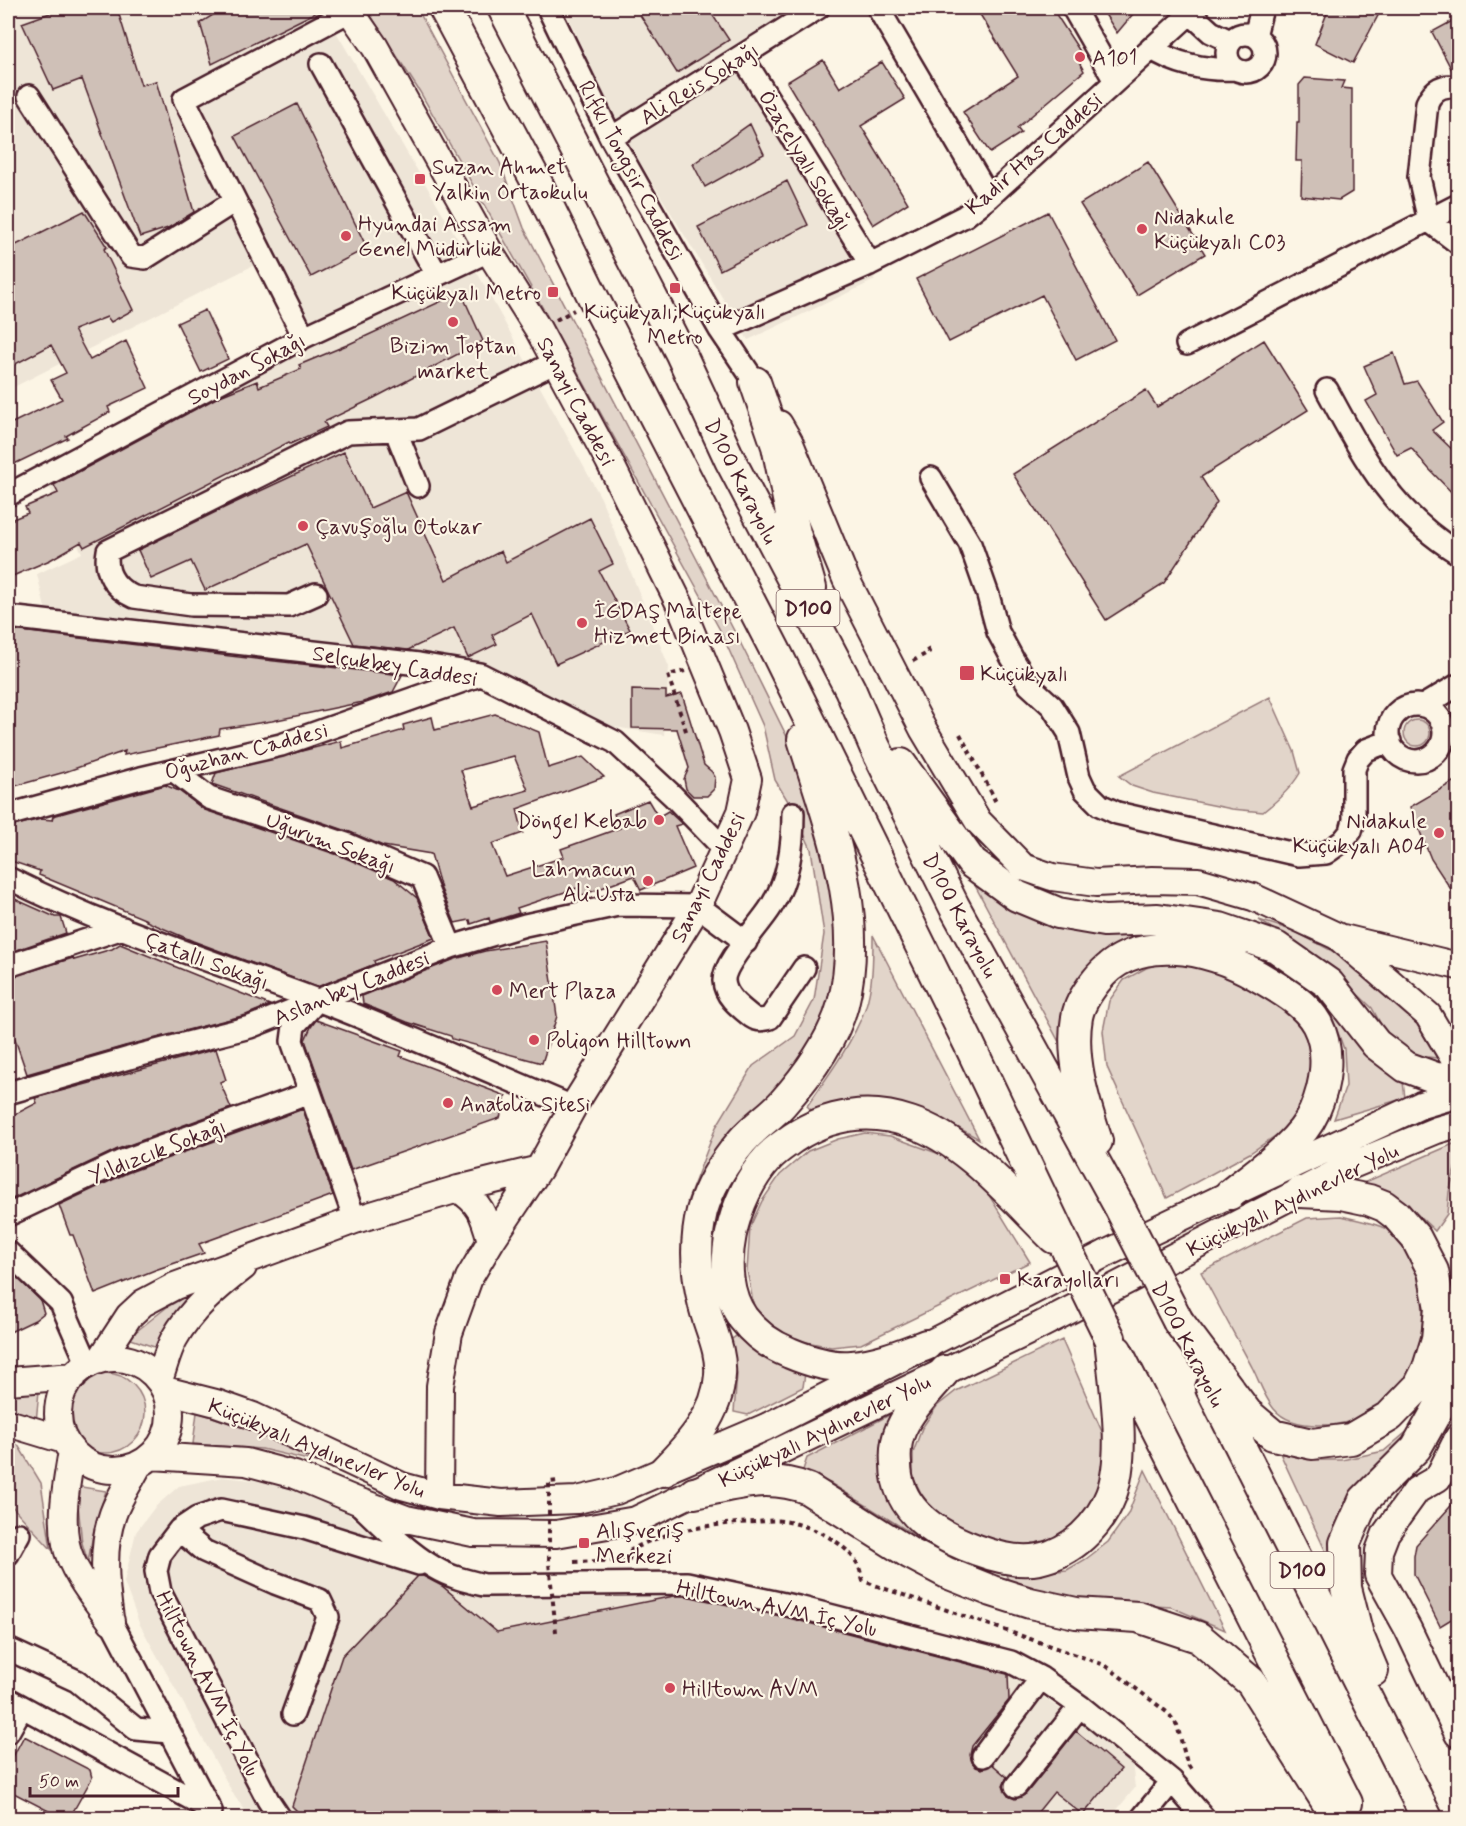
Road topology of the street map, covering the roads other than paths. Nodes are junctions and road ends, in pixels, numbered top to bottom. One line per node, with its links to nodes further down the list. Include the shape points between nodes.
1 (444, 8): 42 (highway, D100)
2 (503, 8): 41 (highway, D100 Karayolu / D100)
3 (548, 8): 19 (street, Rıfkı Tongsir Caddesi)
4 (818, 8): 13 (street, Ali Reis Sokağı)
5 (878, 8): 20 (street)
6 (1073, 8): 16 (street)
7 (1262, 8): 10 (street)
8 (349, 9): 21 (street, via 184,99); 25 (main road, Sanayi Caddesi, via 375,47)
9 (1193, 10): 11 (street, via 1211,32); 12 (street, Kadir Has Caddesi)
10 (1255, 36): 11 (street, via 1242,34); 15 (street, via 1264,46 1264,60 1248,73)
11 (1230, 41): 15 (street, via 1227,56)
12 (1151, 48): 15 (street, via 1170,59 1216,71); 16 (street, Kadir Has Caddesi)
13 (742, 56): 19 (street, Ali Reis Sokağı); 26 (street, Özaçelyalı Sokağı)
14 (321, 64): 27 (street)
15 (1234, 69)
16 (1115, 81): 20 (street, Kadir Has Caddesi)
17 (1458, 88): 23 (street, via 1438,89 1427,103 1419,177)
18 (29, 96): 21 (street, via 131,256 145,258)
19 (611, 138): 28 (street, Rıfkı Tongsir Caddesi)
20 (989, 198): 26 (street, Kadir Has Caddesi, via 965,216)
21 (235, 201): 29 (street)
22 (1458, 205): 23 (street)
23 (1429, 221): 24 (street); 30 (street)
24 (1458, 243)
25 (489, 251): 27 (street, Soydan Sokağı); 31 (main road, Sanayi Caddesi)
26 (870, 264): 28 (street, Kadir Has Caddesi)
27 (437, 275): 29 (street, Soydan Sokağı)
28 (720, 330): 32 (street, Rıfkı Tongsir Caddesi)
29 (304, 337): 37 (street, Soydan Sokağı)
30 (1187, 344)
31 (556, 362): 34 (street, via 419,429); 52 (main road, Sanayi Caddesi, via 676,596 732,731 748,779 741,812)
32 (755, 382): 41 (highway, via 777,446 795,532); 56 (main road, via 789,441 846,579 924,729 978,821 1023,867 1052,878 1096,883 1198,881 1253,897)
33 (1327, 390): 38 (street, via 1365,459 1392,497 1422,526)
34 (399, 430): 36 (street); 39 (street, via 348,432 108,551 112,580 134,597 191,605 289,606)
35 (931, 478): 48 (street, via 970,544 998,632 1029,685 1062,719 1079,777 1100,805 1117,813 1299,855 1326,853 1351,831 1354,769 1358,759 1366,750)
36 (418, 486)
37 (8, 495)
38 (1458, 552)
39 (316, 594)
40 (8, 617): 43 (street, Selçukbey Caddesi)
41 (829, 648): 45 (highway, D100 Karayolu / D100)
42 (778, 656): 77 (highway, D100); 92 (highway, via 836,847 847,898 849,973 843,1006 808,1073 743,1140 720,1171 702,1210 696,1259 703,1302 717,1343 720,1375 715,1401 703,1426)
43 (480, 674): 49 (street, Oğuzhan Caddesi, via 281,745); 52 (street, Selçukbey Caddesi, via 615,742)
44 (1458, 686): 46 (street)
45 (850, 689): 63 (highway, via 972,863 1017,896 1058,913 1104,921 1158,919 1220,928 1276,947 1329,984 1376,1044 1406,1067 1436,1078); 73 (highway, D100 Karayolu / D100, via 954,906)
46 (1423, 706): 47 (street); 48 (street, via 1406,706 1395,714 1389,725)
47 (1451, 729): 48 (street, via 1435,754 1424,760 1401,756)
48 (1390, 741)
49 (174, 771): 51 (street, Oğuzhan Caddesi); 58 (street, Uğurum Sokağı, via 209,798 346,844 422,877)
50 (793, 813): 57 (street, via 786,873 771,907)
51 (8, 814)
52 (725, 850): 54 (main road, Sanayi Caddesi)
53 (8, 878): 55 (street, Çatallı Sokağı, via 48,899)
54 (698, 906): 57 (street); 58 (street, Aslanbey Caddesi, via 618,905 525,925); 67 (main road, Sanayi Caddesi)
55 (123, 928): 59 (street); 62 (street, Çatallı Sokağı)
56 (1337, 936): 60 (main road); 63 (main road, via 1428,1015)
57 (746, 942): 61 (street, via 726,968 724,982 730,997 756,1019 770,1018)
58 (451, 947): 62 (street, Aslanbey Caddesi)
59 (8, 966)
60 (1458, 966)
61 (804, 968)
62 (318, 1001): 64 (street, via 294,1026 292,1041); 65 (street, Aslanbey Caddesi, via 250,1027); 67 (street, Çatallı Sokağı)
63 (1458, 1066)
64 (310, 1093): 74 (street, Yıldızcık Sokağı, via 122,1161); 75 (street)
65 (8, 1094)
66 (1458, 1094): 72 (main road, Küçükyalı Aydınevler Yolu, via 1421,1105)
67 (573, 1107): 69 (main road, Sanayi Caddesi)
68 (1458, 1124): 71 (main road, Küçükyalı Aydınevler Yolu, via 1350,1166)
69 (539, 1169): 70 (main road); 76 (main road, Sanayi Caddesi)
70 (458, 1189): 75 (main road); 76 (main road, via 473,1198 485,1217)
71 (1300, 1192): 80 (highway, via 1369,1200 1396,1215 1416,1238 1433,1271 1440,1308 1437,1339 1419,1386 1390,1416 1351,1439 1312,1444 1273,1435 1247,1413); 85 (main road, Küçükyalı Aydınevler Yolu)
72 (1230, 1194): 73 (highway, via 1298,1136 1313,1114 1326,1067 1324,1044 1308,1013 1276,987 1221,958 1164,948 1137,952 1102,972 1077,1014 1075,1035 1082,1090); 82 (main road, Küçükyalı Aydınevler Yolu)
73 (1119, 1206): 80 (highway, D100 Karayolu / D100, bridge)
74 (8, 1215)
75 (355, 1220): 79 (main road)
76 (490, 1241): 95 (main road, Sanayi Caddesi, via 469,1278 449,1333 440,1386)
77 (1067, 1250): 81 (highway, D100, bridge); 82 (highway, via 981,1166 945,1139 911,1122 886,1115 853,1115 819,1123 790,1140 760,1169 734,1220 729,1275 743,1317 778,1348 826,1364 851,1366 884,1360)
78 (8, 1252): 84 (street, via 61,1303)
79 (255, 1258): 84 (main road, via 184,1283 142,1303); 87 (main road, via 216,1288 188,1319 174,1340)
80 (1178, 1321): 119 (highway, D100 Karayolu / D100)
81 (1110, 1338): 85 (highway, via 1118,1422 1117,1464 1111,1495 1084,1536 1058,1553 1038,1560 992,1555 941,1534 917,1516 903,1497 896,1474 895,1449 901,1429); 118 (highway, D100)
82 (926, 1345): 92 (main road, Küçükyalı Aydınevler Yolu, via 806,1408)
83 (1458, 1364): 120 (highway, via 1453,1382 1416,1448 1364,1500 1346,1543 1346,1588 1358,1635)
84 (88, 1367): 86 (main road); 87 (main road, via 114,1358 128,1359 145,1367); 90 (main road, via 60,1396 59,1427)
85 (945, 1371): 94 (main road, Küçükyalı Aydınevler Yolu)
86 (8, 1380)
87 (162, 1385): 91 (main road, via 170,1413 168,1430 161,1445); 95 (main road, Küçükyalı Aydınevler Yolu, via 253,1416 402,1486)
88 (8, 1423): 90 (main road)
89 (1458, 1438): 93 (main road)
90 (68, 1445): 91 (main road, via 83,1461 103,1468 126,1468); 101 (main road, via 63,1508 66,1546 84,1583)
91 (145, 1460): 96 (main road, Küçükyalı Aydınevler Yolu, via 246,1462 295,1475); 101 (main road, via 113,1514 106,1546)
92 (664, 1471): 95 (main road, Küçükyalı Aydınevler Yolu, via 616,1491 577,1500 501,1503)
93 (1448, 1477): 109 (main road, via 1417,1490 1386,1533 1379,1551 1378,1575)
94 (694, 1493): 96 (main road, Küçükyalı Aydınevler Yolu, via 636,1520 556,1534 472,1533 406,1519); 117 (highway, via 754,1481 795,1484 911,1554 992,1591 1076,1613 1138,1617 1198,1637 1251,1682)
95 (439, 1496)
96 (355, 1500): 100 (street, Hilltown AVM İç Yolu, via 399,1542)
97 (179, 1530): 100 (street, Hilltown AVM İç Yolu, via 197,1518 221,1510 304,1528); 106 (street, via 204,1551 320,1600 328,1617); 114 (street, Hilltown AVM İç Yolu, via 160,1554 156,1571 160,1592)
98 (19, 1534): 99 (street)
99 (8, 1554)
100 (435, 1569): 103 (street, Hilltown AVM İç Yolu, via 483,1585 687,1583 1011,1662)
101 (111, 1621): 108 (street)
102 (8, 1649): 108 (street, via 77,1681 136,1729)
103 (1041, 1678): 105 (street, Hilltown AVM İç Yolu); 110 (street)
104 (15, 1703): 107 (street); 113 (street)
105 (1080, 1706): 111 (street, Hilltown AVM İç Yolu); 112 (street)
106 (293, 1714)
107 (8, 1732)
108 (169, 1732): 113 (street)
109 (1458, 1734)
110 (983, 1755)
111 (1172, 1781): 115 (street); 116 (street, Hilltown AVM İç Yolu)
112 (1016, 1786)
113 (213, 1814)
114 (280, 1818)
115 (1142, 1818)
116 (1204, 1818)
117 (1336, 1818)
118 (1355, 1818)
119 (1427, 1818)
120 (1432, 1818)

